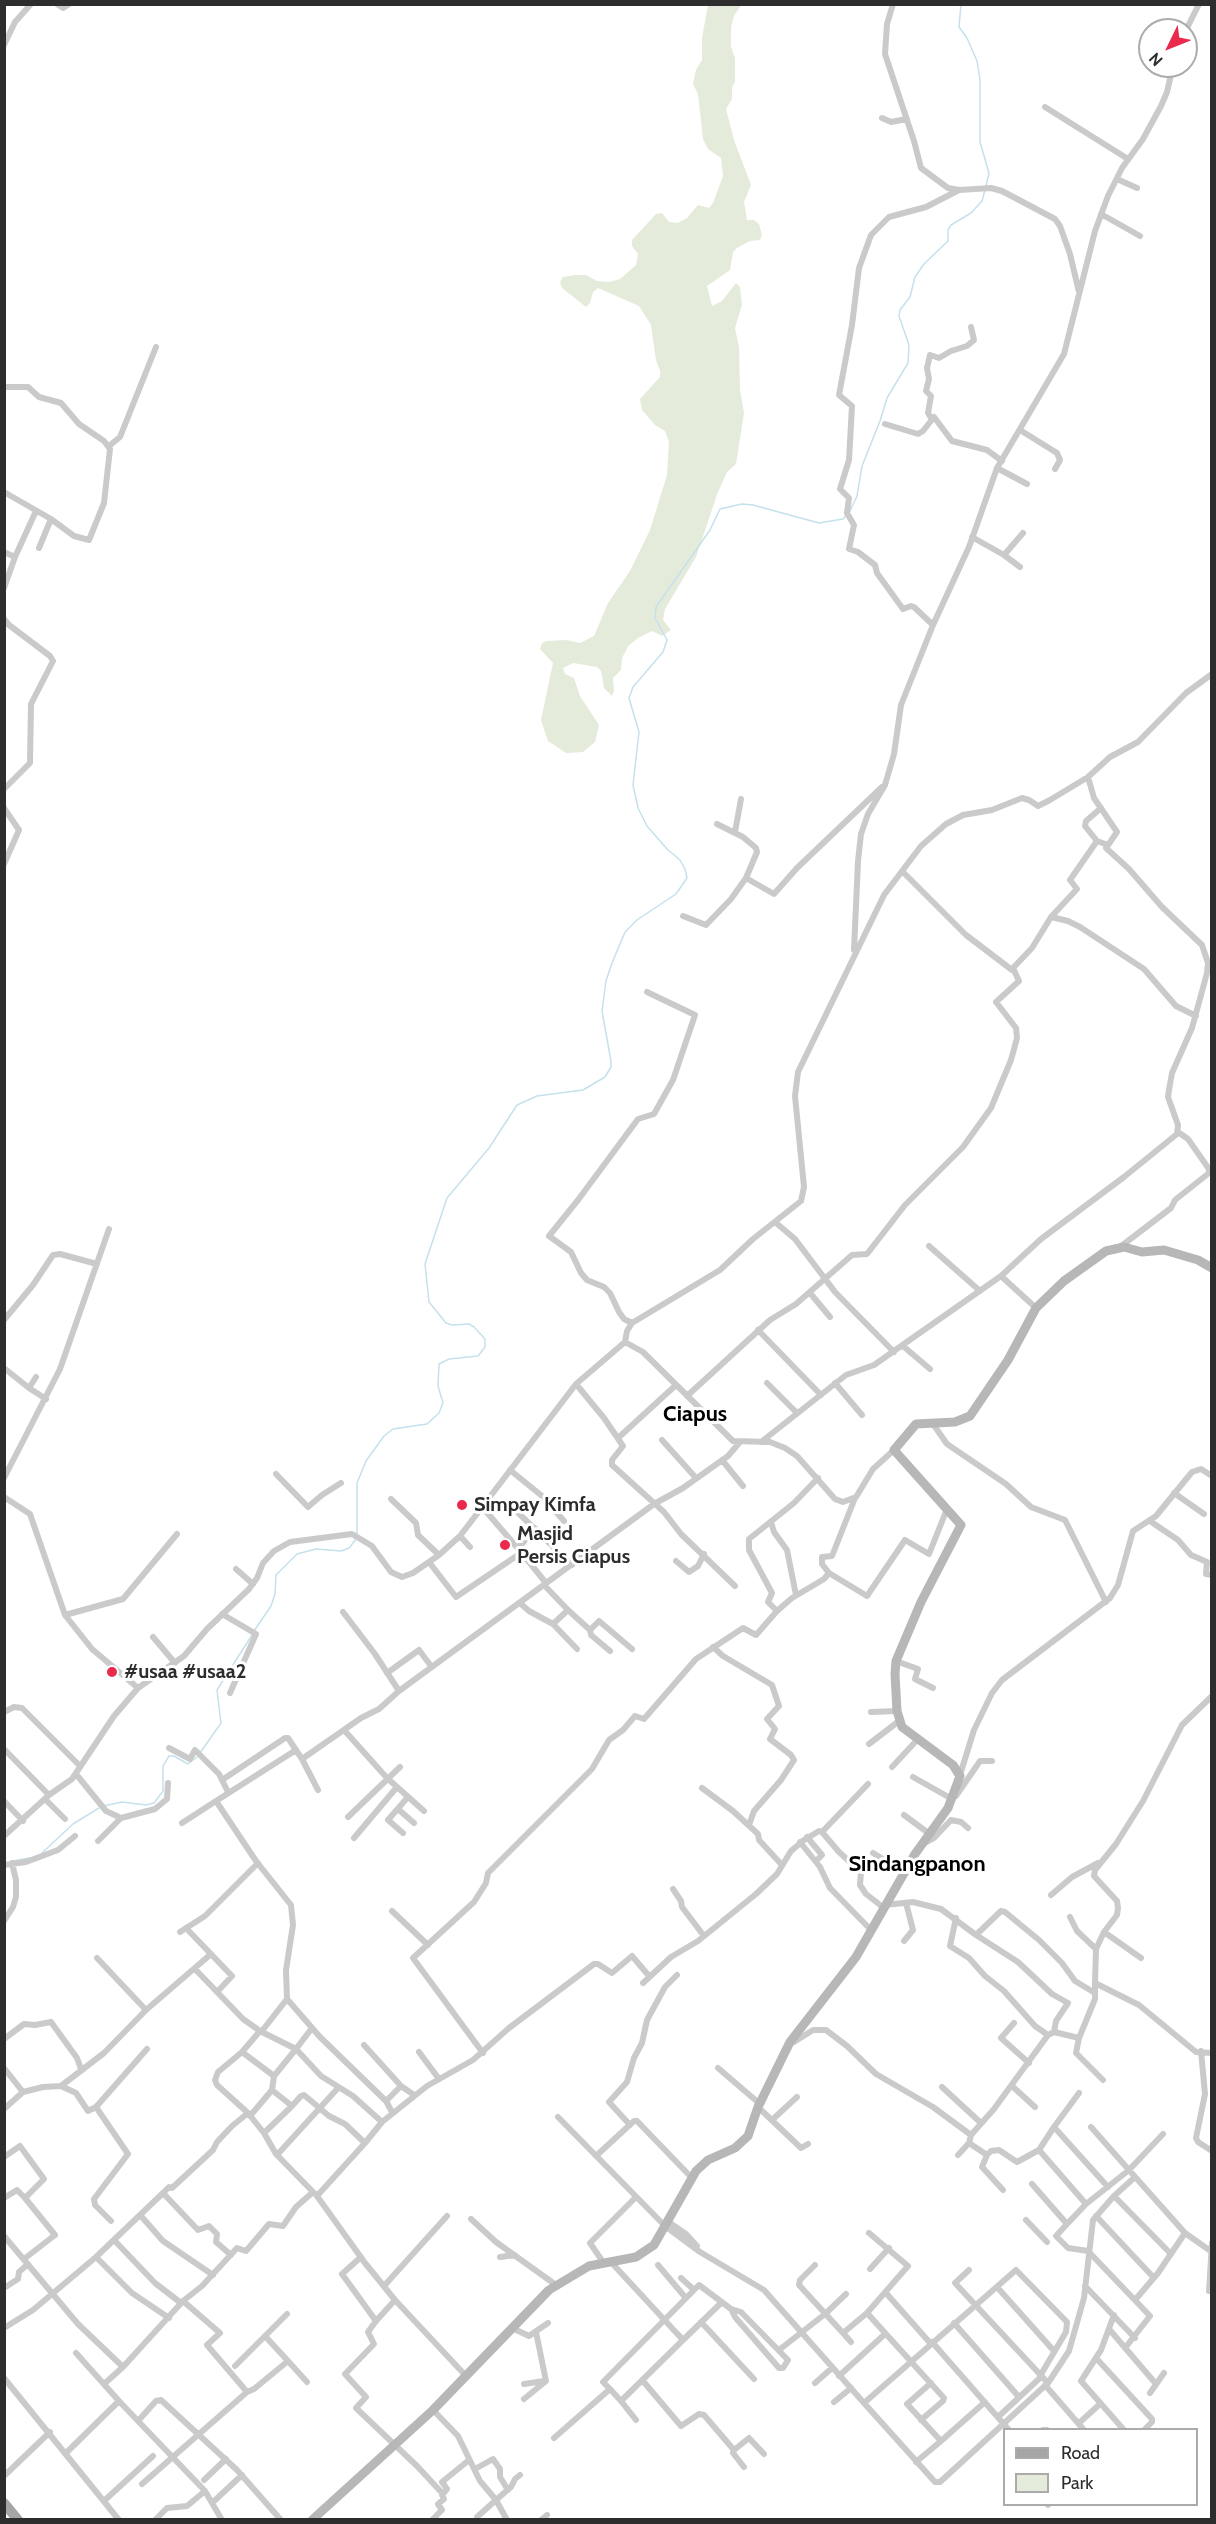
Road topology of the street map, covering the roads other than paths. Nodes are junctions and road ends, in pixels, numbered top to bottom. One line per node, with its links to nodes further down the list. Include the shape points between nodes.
1 (31, 4): 7 (street, via 15,22)
2 (57, 4): 3 (street, via 63,8)
3 (69, 4)
4 (893, 4): 11 (street, via 885,54)
5 (1199, 4): 6 (street)
6 (1192, 18)
7 (4, 45)
8 (1170, 78): 12 (street, via 1161,106)
9 (1044, 107): 12 (street)
10 (882, 118): 11 (street, via 891,122)
11 (907, 119): 15 (street, via 921,168 948,188)
12 (1128, 159): 13 (street)
13 (1117, 179): 14 (street); 16 (street)
14 (1137, 188)
15 (959, 190): 18 (street, via 1002,191 1055,219 1070,254); 42 (street, via 926,207 889,217 875,229 859,268 839,395 852,406 849,460 840,489 849,498 849,516 854,525 850,550 875,565 903,609 914,607)
16 (1101, 214): 17 (street); 18 (street)
17 (1140, 236)
18 (1080, 293): 24 (street, via 1064,354)
19 (971, 327): 22 (street, via 974,340 967,346 939,358 930,354 926,391 931,396)
20 (156, 347): 25 (street, via 120,437)
21 (4, 387): 25 (street, via 28,387 39,397 61,403 79,424)
22 (931, 418): 23 (street, via 918,434); 26 (street, via 936,417 952,441 987,450)
23 (885, 424)
24 (1020, 429): 26 (street); 28 (street, via 1057,453 1060,460)
25 (109, 446): 32 (street, via 104,503 89,540 74,536)
26 (1002, 461): 27 (street)
27 (997, 468): 29 (street); 34 (street)
28 (1055, 469)
29 (1027, 484)
30 (4, 492): 31 (street)
31 (36, 511): 32 (street); 38 (street)
32 (51, 519): 35 (street)
33 (1023, 533): 37 (street)
34 (972, 537): 37 (street); 42 (street)
35 (39, 548)
36 (4, 552): 38 (street)
37 (1004, 555): 39 (street)
38 (15, 557): 40 (street)
39 (1020, 567)
40 (4, 588)
41 (4, 619): 46 (street, via 52,661 31,704 30,763)
42 (933, 625): 45 (street, via 901,705)
43 (1212, 674): 44 (street, via 1186,693 1142,739 1110,757)
44 (1088, 777): 49 (street); 55 (street, via 1041,806 1022,798 955,819 935,832)
45 (885, 785): 56 (street, via 774,894); 59 (street, via 861,834)
46 (4, 789)
47 (741, 799): 51 (street)
48 (4, 808): 54 (street, via 19,831)
49 (1101, 808): 52 (street, via 1085,824); 53 (street, via 1117,832)
50 (717, 824): 51 (street)
51 (735, 832): 56 (street, via 757,850)
52 (1097, 841): 53 (street); 58 (street, via 1070,880 1077,889)
53 (1108, 845): 62 (street, via 1106,848 1206,952 1207,974)
54 (4, 864)
55 (902, 871): 59 (street, via 884,895); 60 (street, via 966,935)
56 (746, 878): 57 (street, via 706,925)
57 (683, 916)
58 (1051, 917): 60 (street, via 1032,948); 62 (street, via 1074,924 1130,959 1149,973 1176,1006)
59 (854, 954): 64 (street, via 798,1072 795,1096 802,1198)
60 (1012, 970): 71 (street, via 1019,981 996,1002 1016,1028 1017,1038 991,1108 963,1147 905,1205 870,1250 864,1255 852,1255)
61 (647, 992): 77 (street, via 695,1015 674,1078 654,1114 638,1119 549,1236 570,1251 587,1280 604,1287 619,1312)
62 (1196, 1016): 63 (street, via 1172,1073 1168,1096)
63 (1178, 1132): 67 (street, via 1188,1139 1209,1173); 70 (street, via 1041,1239)
64 (775, 1222): 71 (street, via 795,1239); 77 (street, via 720,1270)
65 (109, 1229): 68 (street)
66 (929, 1246): 72 (street)
67 (1120, 1247): 69 (street, via 1142,1252 1168,1251); 74 (street, via 1083,1265)
68 (97, 1264): 76 (street, via 53,1255); 92 (street)
69 (1212, 1268)
70 (1001, 1276): 72 (street); 74 (street)
71 (825, 1280): 73 (street); 81 (street)
72 (980, 1291): 80 (street)
73 (810, 1293): 75 (street); 78 (street)
74 (1036, 1308): 95 (street, via 975,1410 963,1420)
75 (830, 1317)
76 (4, 1320)
77 (632, 1323): 79 (street)
78 (758, 1330): 90 (street); 91 (street)
79 (625, 1342): 87 (street); 88 (street, via 643,1352)
80 (903, 1346): 81 (street); 83 (street)
81 (894, 1352): 86 (street)
82 (4, 1368): 89 (street)
83 (930, 1368)
84 (36, 1377): 89 (street)
85 (767, 1383): 93 (street)
86 (835, 1383): 90 (street); 94 (street)
87 (576, 1384): 96 (street); 102 (street)
88 (676, 1385): 91 (street); 96 (street)
89 (28, 1388): 92 (street)
90 (821, 1395): 93 (street)
91 (687, 1396): 98 (street, via 726,1435)
92 (46, 1399): 105 (street)
93 (797, 1413): 99 (street)
94 (862, 1414)
95 (933, 1424): 100 (street, via 916,1424); 139 (street, via 947,1444 1006,1484 1031,1507 1066,1522)
96 (618, 1438): 115 (street, via 623,1446 612,1465)
97 (662, 1440): 106 (street)
98 (740, 1442): 99 (street); 101 (street)
99 (760, 1442): 107 (street, via 785,1448)
100 (894, 1449): 112 (street, via 873,1468); 117 (street)
101 (722, 1460): 106 (street); 109 (street)
102 (510, 1470): 116 (street); 119 (street, via 542,1496)
103 (276, 1474): 108 (street, via 308,1507)
104 (1212, 1476): 110 (street, via 1201,1469 1195,1471)
105 (4, 1478)
106 (696, 1478): 115 (street)
107 (818, 1478): 112 (street, via 835,1499 843,1502); 121 (street)
108 (341, 1483)
109 (743, 1486)
110 (1174, 1493): 118 (street); 120 (street)
111 (4, 1497): 145 (street, via 30,1514)
112 (856, 1497): 133 (street, via 832,1556 822,1557)
113 (391, 1499): 128 (street, via 416,1523 417,1532)
114 (508, 1503): 122 (street)
115 (654, 1504): 127 (street); 131 (street)
116 (483, 1508): 124 (street); 126 (street)
117 (948, 1508): 133 (street, via 929,1554 904,1540 867,1596); 153 (street, via 960,1522 960,1528 921,1602)
118 (1204, 1514)
119 (564, 1521)
120 (1150, 1521): 134 (street, via 1178,1540 1191,1555 1207,1562 1206,1574); 139 (street, via 1136,1527 1118,1586)
121 (771, 1522): 138 (street, via 787,1550); 142 (street, via 753,1535 748,1544 772,1593 768,1602)
122 (536, 1529): 126 (street); 131 (street)
123 (177, 1534): 145 (street, via 123,1599)
124 (460, 1536): 125 (street); 128 (street)
125 (470, 1547)
126 (519, 1550): 130 (street, via 456,1597); 136 (street)
127 (704, 1554): 129 (street, via 698,1566 689,1572); 137 (street)
128 (439, 1555): 130 (street)
129 (676, 1561)
130 (429, 1562): 135 (street, via 402,1577 391,1572 368,1542 352,1534 285,1544 268,1557)
131 (572, 1565): 136 (street)
132 (236, 1569): 135 (street)
133 (829, 1573): 138 (street)
134 (1212, 1575)
135 (253, 1584): 144 (street)
136 (545, 1584): 140 (street); 141 (street)
137 (735, 1586)
138 (796, 1596): 142 (street)
139 (1106, 1602): 178 (street, via 1002,1680 974,1730)
140 (520, 1603): 146 (street); 155 (street)
141 (568, 1610): 146 (street); 147 (street)
142 (777, 1611): 149 (street, via 756,1635 744,1628)
143 (343, 1612): 156 (street)
144 (222, 1614): 154 (street); 160 (street, via 256,1635)
145 (65, 1615): 157 (street, via 92,1649)
146 (553, 1624): 150 (street)
147 (590, 1630): 151 (street, via 599,1621); 152 (street)
148 (153, 1637): 154 (street)
149 (713, 1647): 202 (street, via 772,1685 779,1706 768,1717 775,1729 770,1739 794,1760 754,1811); 234 (street, via 696,1659 644,1719 635,1716 609,1740 592,1769 488,1873 474,1902)
150 (577, 1649)
151 (632, 1649)
152 (610, 1651)
153 (896, 1661): 158 (street, via 918,1669 915,1679); 162 (street)
154 (175, 1663): 157 (street)
155 (431, 1666): 156 (street, via 419,1650); 159 (street)
156 (387, 1673): 159 (street)
157 (138, 1688): 174 (street)
158 (933, 1688)
159 (399, 1691): 166 (street, via 379,1709)
160 (230, 1693)
161 (1212, 1696): 216 (street, via 1182,1725 1143,1801)
162 (897, 1711): 164 (street); 165 (street)
163 (4, 1712): 174 (street, via 22,1708)
164 (871, 1712)
165 (899, 1722): 167 (street); 168 (street)
166 (344, 1730): 172 (street); 180 (street)
167 (918, 1739): 176 (street); 178 (street, via 953,1765)
168 (868, 1744)
169 (169, 1748): 181 (street, via 190,1759 195,1750)
170 (4, 1749): 188 (street)
171 (296, 1750): 172 (street); 181 (street, via 285,1738); 187 (street)
172 (302, 1759): 186 (street)
173 (992, 1761): 191 (street, via 980,1761)
174 (80, 1766): 177 (street)
175 (400, 1767): 180 (street)
176 (892, 1767)
177 (76, 1774): 188 (street); 197 (street, via 106,1811)
178 (960, 1776): 191 (street)
179 (913, 1777): 191 (street)
180 (387, 1778): 184 (street); 196 (street)
181 (222, 1780): 187 (street)
182 (168, 1783): 197 (street, via 163,1803 155,1809)
183 (868, 1784): 204 (street)
184 (397, 1787): 189 (street); 209 (street)
185 (702, 1788): 202 (street)
186 (318, 1790)
187 (228, 1792): 190 (street)
188 (47, 1797): 198 (street); 199 (street)
189 (408, 1797): 193 (street); 194 (street)
190 (216, 1801): 200 (street); 217 (street)
191 (951, 1801): 206 (street)
192 (4, 1802): 199 (street)
193 (398, 1809): 201 (street); 205 (street, via 388,1820)
194 (424, 1810)
195 (904, 1815): 206 (street)
196 (348, 1817)
197 (121, 1818): 211 (street)
198 (65, 1819)
199 (23, 1821): 207 (street)
200 (182, 1823)
201 (414, 1823)
202 (748, 1825): 219 (street)
203 (968, 1828): 213 (street, via 951,1820)
204 (822, 1832): 210 (street); 224 (street, via 861,1872 859,1884 866,1894)
205 (403, 1833)
206 (931, 1835): 213 (street)
207 (4, 1836)
208 (75, 1836): 218 (street, via 58,1851)
209 (354, 1838)
210 (807, 1838): 212 (street); 215 (street, via 822,1855)
211 (98, 1841)
212 (800, 1842): 215 (street); 219 (street)
213 (924, 1843): 220 (street)
214 (873, 1853): 220 (street)
215 (816, 1861): 229 (street, via 830,1888)
216 (1101, 1861): 222 (street); 230 (street, via 1094,1876 1118,1908)
217 (258, 1863): 236 (street, via 205,1916 183,1930); 246 (street, via 291,1905)
218 (8, 1864): 228 (street, via 16,1880 16,1897)
219 (782, 1865): 232 (street, via 756,1894)
220 (904, 1872): 224 (street)
221 (673, 1889): 232 (street)
222 (1051, 1895)
223 (909, 1903): 224 (street); 227 (street, via 941,1909); 233 (street, via 913,1930)
224 (884, 1906): 229 (street)
225 (392, 1911): 234 (street)
226 (1070, 1917): 235 (street, via 1077,1931)
227 (956, 1918): 231 (street); 251 (street, via 950,1946 969,1958 1035,2026)
228 (4, 1921)
229 (872, 1931): 255 (street)
230 (1104, 1932): 235 (street); 238 (street)
231 (976, 1935): 245 (street, via 1001,1911 1005,1912 1039,1940 1075,1982); 251 (street, via 1018,1962 1046,1990 1068,2003)
232 (704, 1936): 241 (street)
233 (904, 1941)
234 (428, 1945): 261 (street, via 413,1958)
235 (1096, 1949): 243 (street)
236 (211, 1954): 239 (street); 244 (street, via 232,1976)
237 (97, 1958): 247 (street)
238 (1142, 1958)
239 (195, 1969): 244 (street); 247 (street)
240 (677, 1975): 293 (street, via 665,1987 647,2020 627,2082 609,2102)
241 (649, 1976): 242 (street); 261 (street, via 632,1956 612,1973 594,1964 508,2028)
242 (643, 1983)
243 (1095, 1983): 245 (street); 258 (street, via 1139,2005 1196,2052)
244 (217, 1992): 250 (street)
245 (1095, 1993): 253 (street)
246 (287, 1999): 249 (street); 250 (street)
247 (146, 2010): 266 (street, via 116,2042)
248 (1014, 2024): 263 (street, via 1001,2038)
249 (312, 2028): 257 (street); 280 (street)
250 (261, 2031): 257 (street); 259 (street)
251 (1051, 2034): 253 (street); 263 (street)
252 (4, 2038): 266 (street, via 22,2024 51,2022)
253 (1080, 2038): 269 (street, via 1076,2053)
254 (364, 2045): 271 (street)
255 (788, 2046): 285 (street); 297 (street, via 813,2030 828,2031 876,2074)
256 (147, 2049): 281 (street)
257 (296, 2049): 267 (street); 274 (street)
258 (1202, 2051): 262 (street); 303 (street, via 1206,2112 1196,2138)
259 (242, 2052): 267 (street); 288 (street, via 218,2072 215,2080)
260 (419, 2052): 268 (street)
261 (483, 2053): 268 (street)
262 (1212, 2053)
263 (1029, 2063): 272 (street)
264 (4, 2068): 276 (street)
265 (718, 2068): 285 (street)
266 (81, 2069): 270 (street)
267 (274, 2076): 275 (street)
268 (439, 2079): 278 (street)
269 (1103, 2080)
270 (61, 2086): 276 (street); 281 (street, via 76,2093 88,2111)
271 (401, 2086): 278 (street); 280 (street)
272 (1012, 2086): 283 (street); 292 (street)
273 (942, 2087): 292 (street)
274 (338, 2088): 284 (street); 291 (street)
275 (272, 2090): 282 (street); 288 (street)
276 (23, 2092): 286 (street)
277 (1079, 2092): 294 (street)
278 (414, 2095): 287 (street)
279 (797, 2097): 290 (street)
280 (386, 2101): 287 (street)
281 (96, 2106): 327 (street, via 128,2154 94,2199)
282 (292, 2106): 284 (street, via 303,2095); 296 (street)
283 (1035, 2107)
284 (320, 2108): 300 (street, via 345,2124); 304 (street)
285 (761, 2108): 290 (street); 310 (street, via 742,2143 708,2160)
286 (4, 2109)
287 (392, 2112): 291 (street)
288 (249, 2115): 296 (street); 315 (street, via 232,2126 213,2150)
289 (558, 2117): 305 (street)
290 (771, 2119): 301 (street, via 801,2148)
291 (382, 2122): 300 (street)
292 (981, 2123): 297 (street)
293 (630, 2125): 305 (street); 310 (street, via 637,2121)
294 (1054, 2127): 302 (street); 313 (street)
295 (1091, 2127): 309 (street)
296 (264, 2133): 304 (street)
297 (971, 2134): 299 (street)
298 (1163, 2134): 309 (street)
299 (969, 2143): 306 (street); 307 (street)
300 (365, 2144): 316 (street)
301 (808, 2144)
302 (1039, 2150): 307 (street, via 1017,2162 996,2149); 321 (street)
303 (1212, 2151)
304 (277, 2155): 316 (street)
305 (596, 2156): 320 (street)
306 (958, 2156)
307 (987, 2156): 314 (street, via 982,2167)
308 (4, 2157): 319 (street, via 20,2146 44,2178)
309 (1129, 2170): 311 (street); 313 (street)
310 (691, 2177): 329 (street)
311 (1135, 2177): 317 (street); 331 (street)
312 (1032, 2184): 328 (street)
313 (1108, 2187): 321 (street)
314 (1003, 2190)
315 (163, 2193): 322 (street); 340 (street, via 198,2230 209,2226 217,2234 216,2242)
316 (315, 2194): 340 (street, via 296,2207 282,2227 269,2224 246,2251 238,2248); 343 (street)
317 (1114, 2196): 324 (street); 339 (street)
318 (4, 2198): 319 (street, via 17,2190)
319 (25, 2198): 346 (street, via 55,2235)
320 (635, 2198): 329 (street); 345 (street, via 590,2243)
321 (1086, 2204): 328 (street)
322 (141, 2216): 334 (street); 351 (street, via 163,2241)
323 (447, 2216): 355 (street)
324 (1096, 2216): 337 (street); 353 (street)
325 (471, 2219): 341 (street)
326 (1026, 2220): 333 (street, via 1045,2243)
327 (111, 2221)
328 (1067, 2223): 333 (street)
329 (672, 2227): 345 (street, via 644,2253); 385 (street, via 700,2252 760,2287)
330 (869, 2233): 336 (street)
331 (1185, 2233): 338 (street); 339 (street)
332 (4, 2236): 346 (street)
333 (1056, 2236): 337 (street, via 1068,2248)
334 (115, 2241): 342 (street); 367 (street, via 157,2285)
335 (1212, 2243): 338 (street)
336 (889, 2248): 349 (street); 361 (street, via 908,2268)
337 (1088, 2251): 356 (street); 366 (street)
338 (1211, 2252): 358 (street)
339 (1171, 2254): 353 (street)
340 (231, 2255): 351 (street)
341 (516, 2255): 344 (street); 354 (street)
342 (96, 2257): 362 (street); 375 (street, via 132,2293)
343 (361, 2257): 355 (street); 377 (street, via 342,2274)
344 (500, 2257)
345 (607, 2261): 354 (street, via 589,2266); 376 (street)
346 (26, 2262): 359 (street, via 18,2279); 362 (street)
347 (658, 2265): 364 (street)
348 (816, 2265): 371 (street, via 799,2284)
349 (870, 2268)
350 (969, 2270): 369 (street, via 955,2283)
351 (213, 2275): 367 (street)
352 (681, 2278): 360 (street)
353 (1154, 2278): 366 (street)
354 (556, 2285): 382 (street)
355 (384, 2286): 365 (street)
356 (1085, 2286): 374 (street); 416 (street, via 1069,2351)
357 (997, 2287): 369 (street); 395 (street); 395 (street, via 1018,2271 1064,2318 1068,2327)
358 (1210, 2287)
359 (4, 2288)
360 (693, 2289): 364 (street); 368 (street, via 699,2285)
361 (886, 2293): 372 (street); 392 (street)
362 (51, 2294): 381 (street); 401 (street)
363 (846, 2294): 371 (street)
364 (685, 2297): 376 (street)
365 (395, 2300): 377 (street); 404 (street)
366 (1135, 2300): 389 (street, via 1150,2318)
367 (182, 2302): 375 (street); 420 (street, via 220,2333 207,2345)
368 (722, 2302): 370 (street); 378 (street)
369 (974, 2306): 380 (street); 406 (street)
370 (731, 2309): 394 (street, via 741,2312); 394 (street, via 781,2368 788,2361)
371 (825, 2313): 385 (street); 386 (street)
372 (867, 2313): 386 (street); 387 (street)
373 (287, 2314): 388 (street)
374 (1114, 2315): 383 (street); 389 (street)
375 (169, 2318): 401 (street)
376 (664, 2320): 390 (street); 419 (street, via 603,2382)
377 (376, 2321): 445 (street, via 368,2332 374,2344 345,2374 366,2397 357,2410)
378 (701, 2322): 390 (street); 408 (street)
379 (548, 2323): 384 (street)
380 (954, 2323): 392 (street); 422 (street)
381 (4, 2328)
382 (512, 2328): 384 (street, via 529,2336); 404 (street)
383 (1109, 2330): 393 (street); 397 (street)
384 (536, 2332): 409 (street)
385 (800, 2332): 394 (street); 402 (street)
386 (843, 2333): 391 (street)
387 (885, 2334): 398 (street); 405 (street)
388 (265, 2336): 399 (street); 400 (street)
389 (1134, 2338): 393 (street)
390 (683, 2340): 410 (street)
391 (851, 2342)
392 (931, 2343): 398 (street); 427 (street)
393 (1125, 2348): 417 (street)
394 (779, 2350)
395 (1054, 2351): 406 (street)
396 (76, 2353): 413 (street)
397 (1096, 2358): 429 (street, via 1081,2381); 439 (street, via 1152,2419)
398 (910, 2360): 412 (street); 428 (street)
399 (288, 2361): 411 (street); 420 (street)
400 (235, 2366)
401 (123, 2367): 413 (street)
402 (832, 2368): 405 (street); 415 (street)
403 (1164, 2373): 417 (street)
404 (466, 2376): 430 (street)
405 (839, 2376): 418 (street)
406 (1040, 2377): 416 (street); 422 (street)
407 (4, 2378): 441 (street)
408 (754, 2379)
409 (546, 2381): 414 (street); 423 (street)
410 (643, 2381): 425 (street); 446 (street, via 681,2426 699,2414 704,2415)
411 (307, 2382)
412 (931, 2383): 433 (street, via 944,2400); 433 (street, via 907,2402)
413 (104, 2384): 424 (street)
414 (524, 2384)
415 (815, 2384)
416 (1046, 2384): 435 (street); 436 (street)
417 (1156, 2384): 421 (street)
418 (851, 2388): 426 (street); 428 (street)
419 (610, 2389): 425 (street); 443 (street)
420 (247, 2392): 442 (street)
421 (1150, 2393)
422 (1020, 2397): 431 (street)
423 (524, 2399)
424 (119, 2401): 434 (street); 447 (street)
425 (621, 2402): 432 (street)
426 (834, 2402)
427 (985, 2402): 431 (street); 444 (street)
428 (864, 2403): 453 (street)
429 (1100, 2404): 435 (street); 438 (street)
430 (433, 2409): 445 (street); 452 (street, via 458,2436)
431 (998, 2416): 436 (street)
432 (636, 2420)
433 (921, 2420): 444 (street)
434 (138, 2421): 442 (street, via 159,2400); 450 (street)
435 (1079, 2423): 437 (street)
436 (1007, 2427)
437 (1083, 2428)
438 (1122, 2428)
439 (1145, 2428)
440 (1003, 2430): 453 (street, via 939,2483)
441 (50, 2432): 447 (street); 458 (street)
442 (201, 2434): 450 (street); 451 (street)
443 (554, 2438)
444 (941, 2441): 453 (street)
445 (394, 2444): 463 (street); 473 (street)
446 (734, 2450): 448 (street, via 749,2438); 454 (street)
447 (67, 2452): 464 (street)
448 (764, 2454)
449 (153, 2456): 464 (street)
450 (172, 2458): 460 (street); 462 (street)
451 (226, 2459): 456 (street); 459 (street)
452 (469, 2460): 455 (street); 463 (street, via 442,2482 447,2489)
453 (916, 2462)
454 (744, 2467)
455 (475, 2469): 461 (street, via 493,2459); 465 (street)
456 (242, 2475): 467 (street); 472 (street)
457 (520, 2475): 461 (street)
458 (4, 2476)
459 (204, 2480)
460 (142, 2484)
461 (508, 2490): 465 (street)
462 (205, 2491): 467 (street); 470 (street, via 187,2506 168,2508)
463 (443, 2494): 474 (street, via 444,2499 438,2504 442,2510)
464 (104, 2498): 469 (street)
465 (496, 2500): 475 (street); 476 (street)
466 (4, 2503): 468 (main road)
467 (212, 2503): 471 (street)
468 (18, 2520)
469 (120, 2520)
470 (155, 2520)
471 (222, 2520)
472 (281, 2520)
473 (312, 2520)
474 (432, 2520)
475 (478, 2520)
476 (507, 2520)

